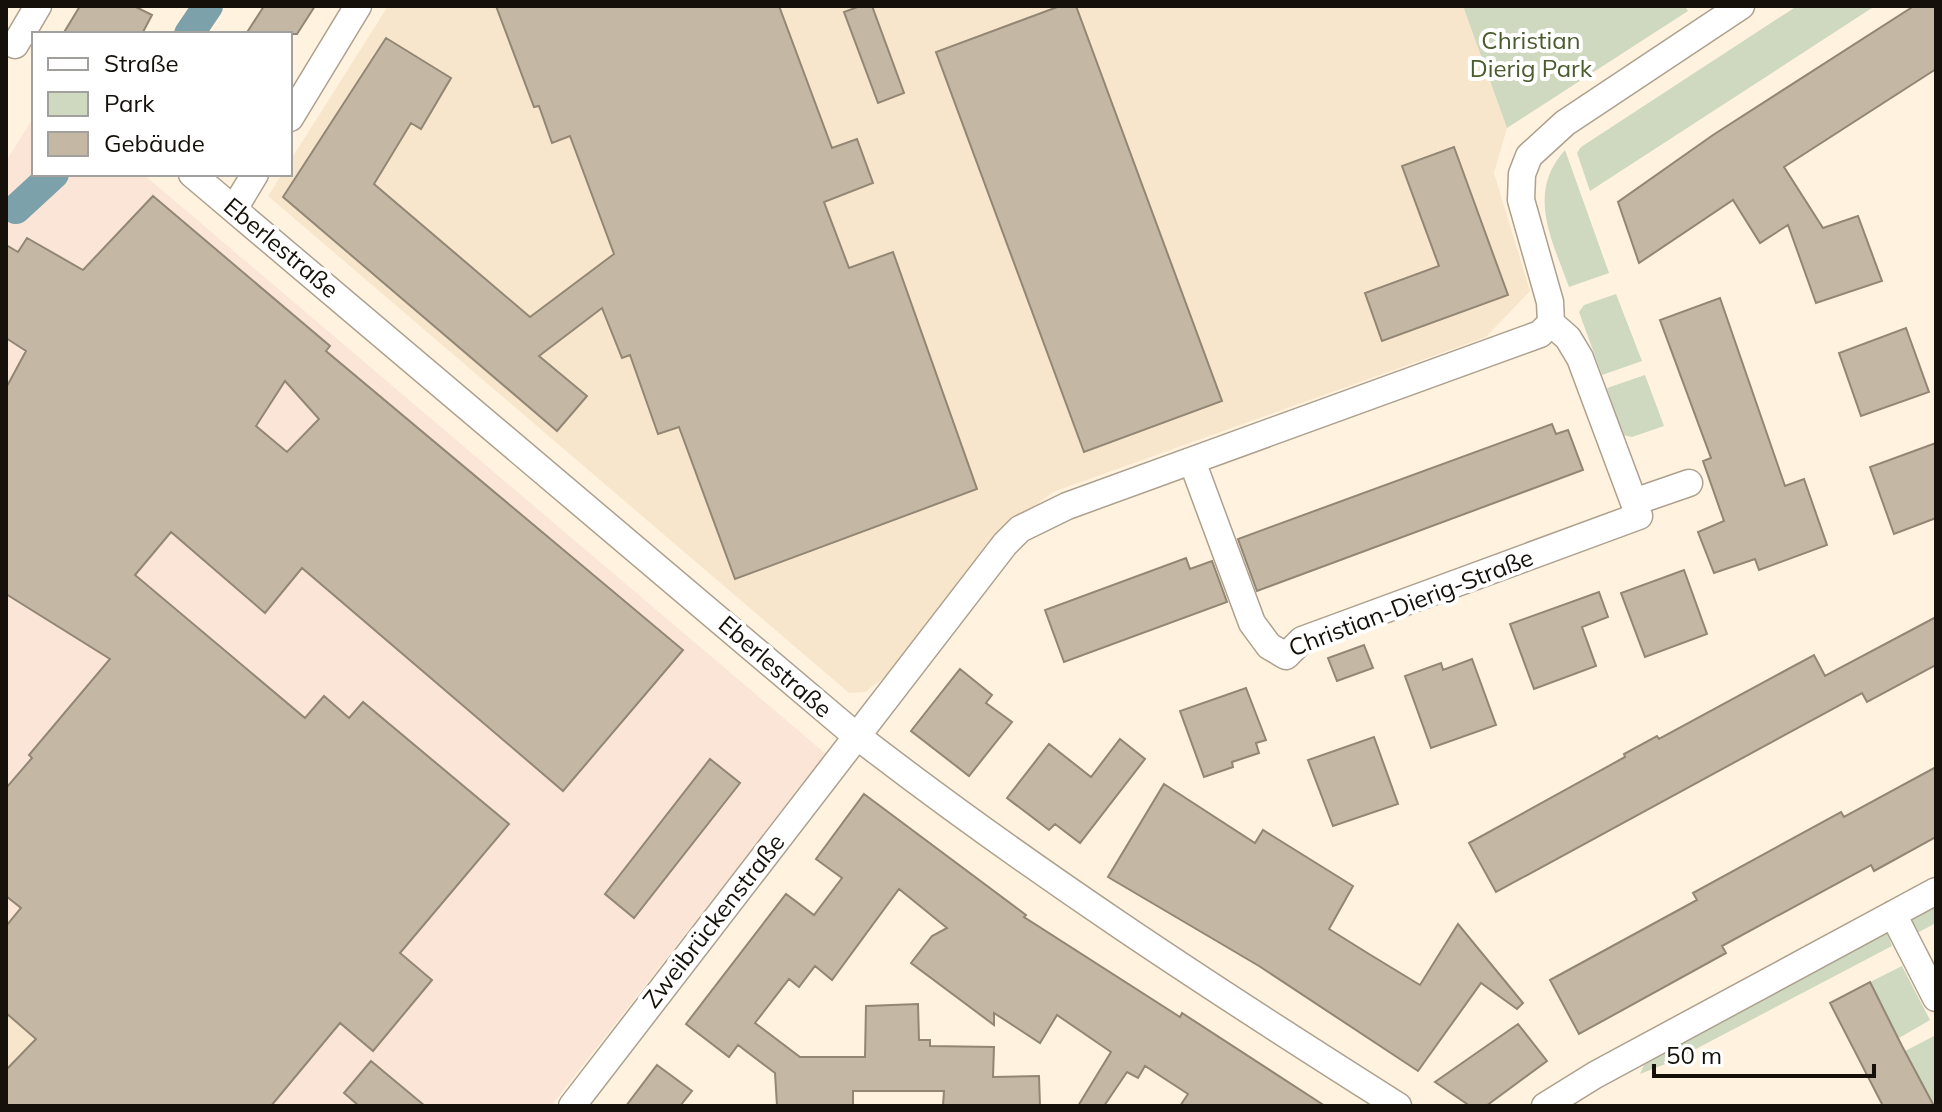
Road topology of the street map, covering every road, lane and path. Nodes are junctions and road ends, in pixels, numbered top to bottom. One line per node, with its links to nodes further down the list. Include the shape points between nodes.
1 (38, 6): 4 (street)
2 (358, 6): 5 (street)
3 (1741, 6): 9 (street, via 1565,123 1529,156 1521,200 1550,302)
4 (18, 47)
5 (292, 115)
6 (194, 176): 8 (street, Eberlestraße)
7 (254, 176): 8 (street)
8 (234, 209): 13 (street, Eberlestraße)
9 (1551, 323): 10 (street, via 1531,338); 12 (street, via 1580,358)
10 (1192, 461): 12 (street, Christian-Dierig-Straße, via 1252,623 1269,646 1286,656 1302,640 1639,516); 13 (street, via 1045,514 1020,529)
11 (1689, 483): 12 (street)
12 (1634, 502)
13 (858, 737): 17 (street, Eberlestraße, via 1073,895); 18 (street, Zweibrückenstraße)
14 (1936, 891): 15 (street)
15 (1893, 914): 16 (street); 19 (street)
16 (1936, 998)
17 (1387, 1103)
18 (572, 1106)
19 (1545, 1106)

